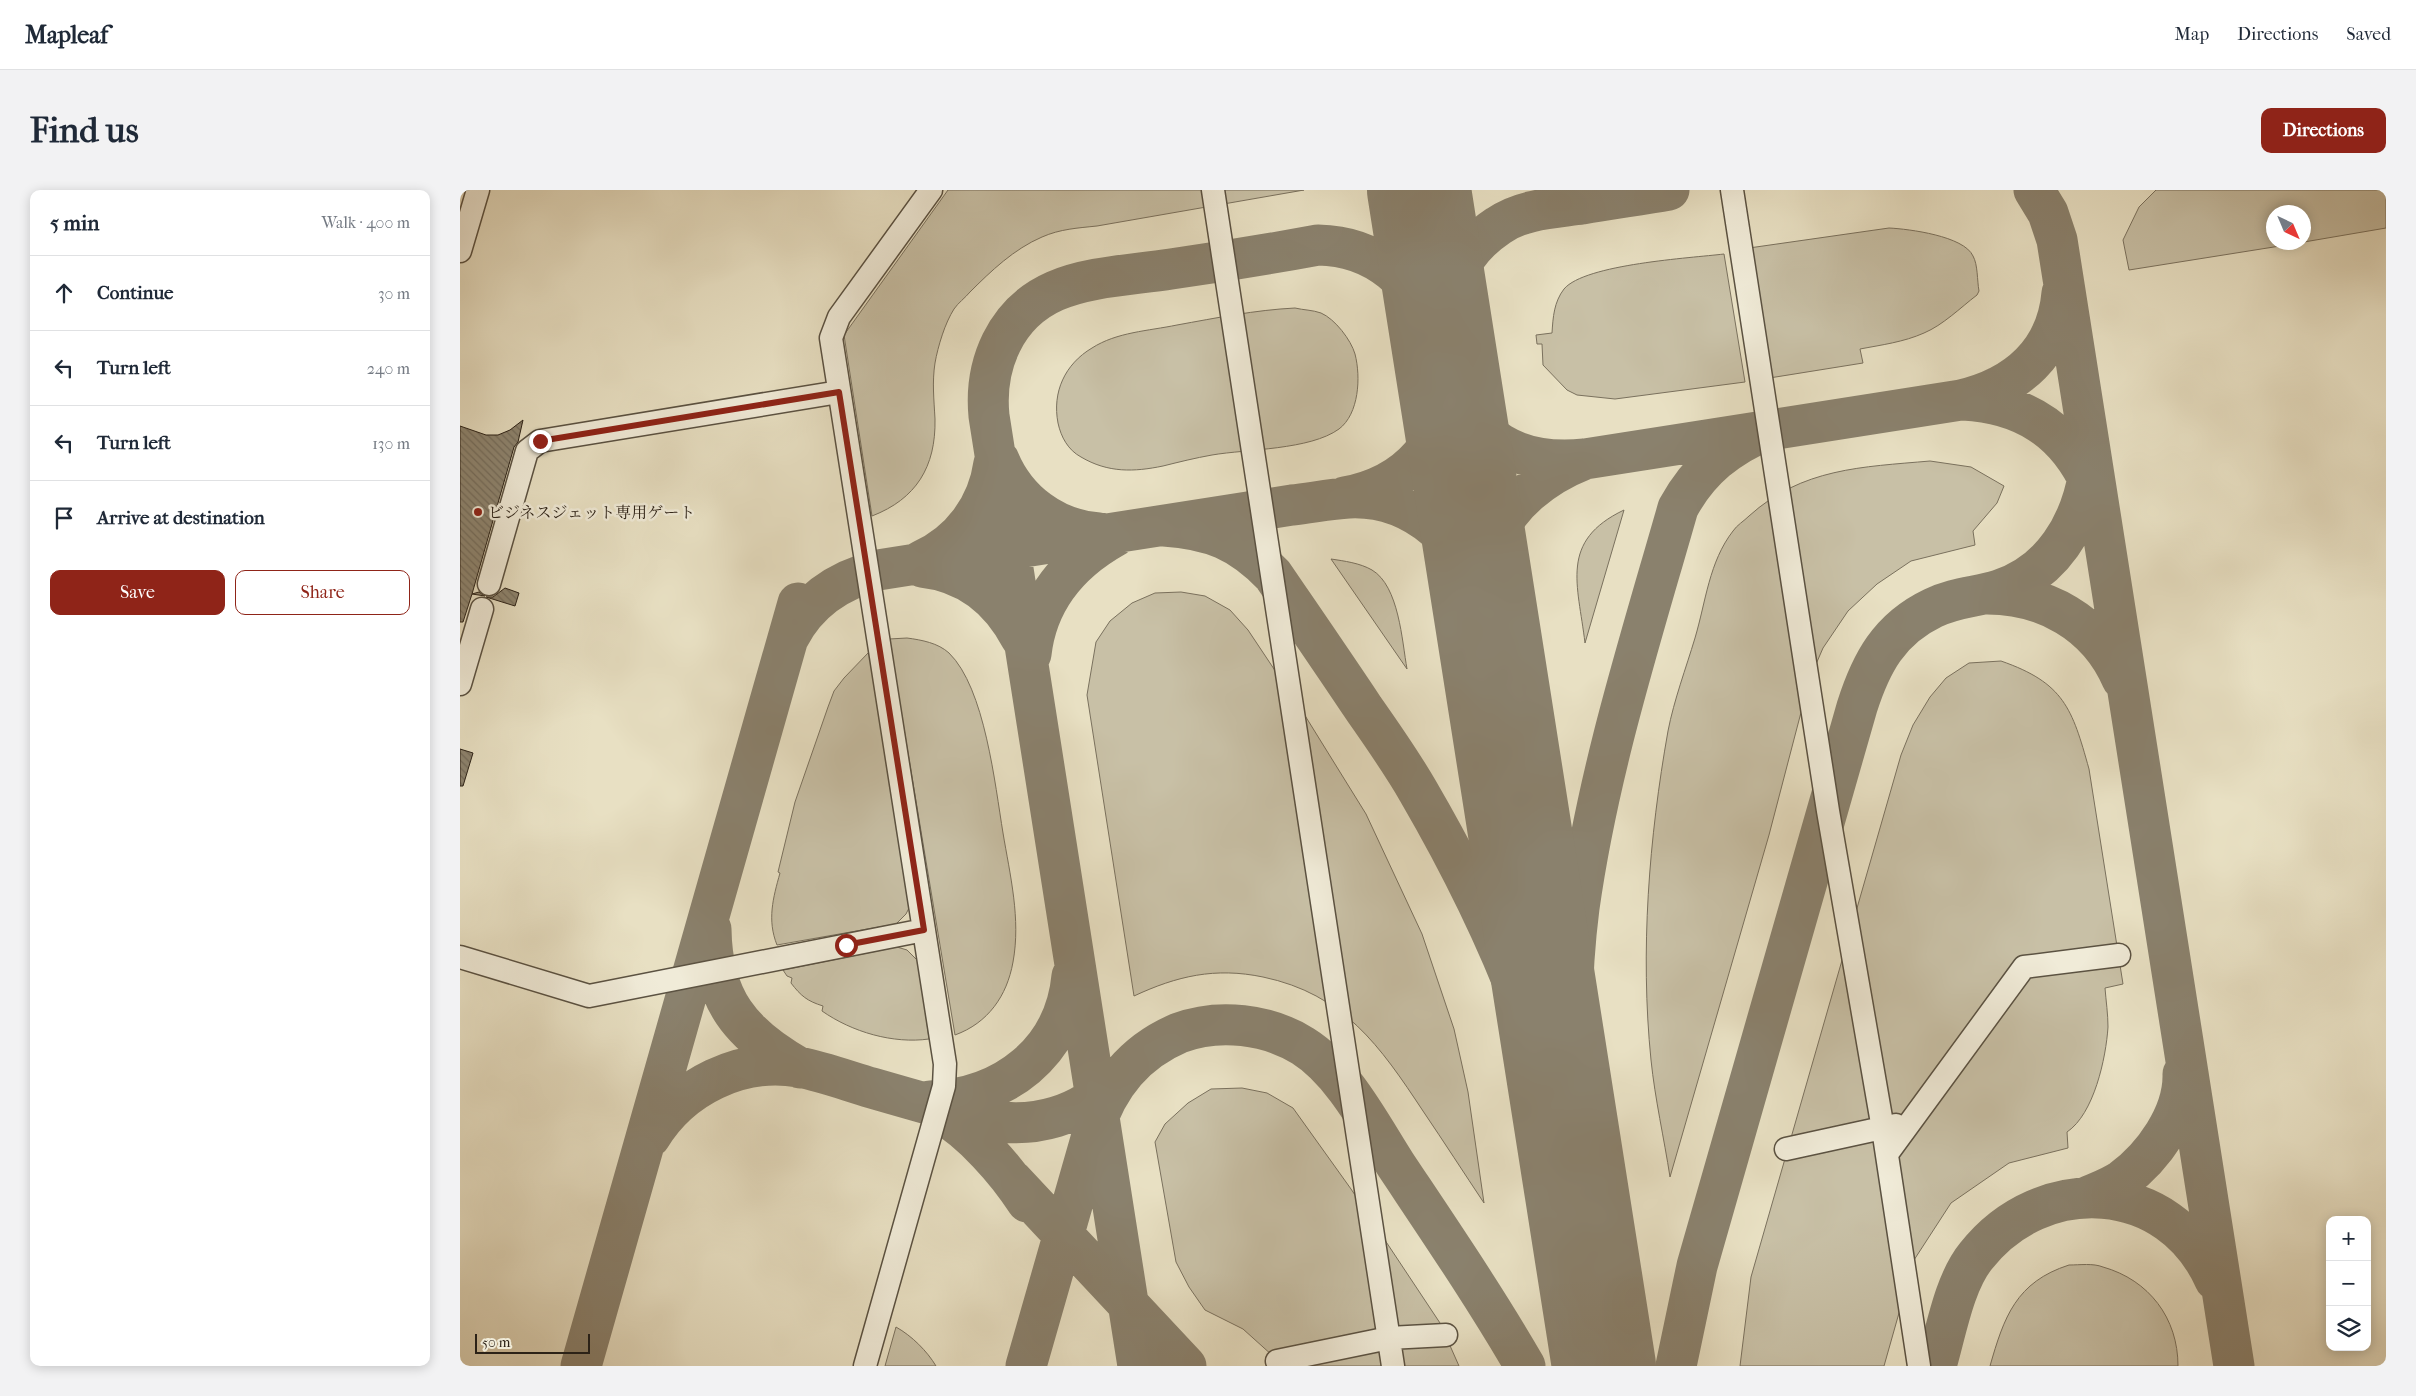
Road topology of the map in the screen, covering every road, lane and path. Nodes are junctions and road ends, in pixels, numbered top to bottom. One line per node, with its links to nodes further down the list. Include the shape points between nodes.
1 (478, 190): 5 (street)
2 (931, 190): 6 (street, via 839,317 831,338)
3 (1213, 190): 18 (street)
4 (1732, 190): 14 (street, via 1828,811)
5 (460, 252)
6 (839, 392): 7 (street, via 540,441 527,451); 10 (street)
7 (489, 584)
8 (482, 609): 9 (street)
9 (460, 684)
10 (924, 930): 12 (street, via 589,996); 20 (street, via 945,1064 944,1086)
11 (2119, 954): 13 (street, via 2024,968)
12 (460, 957)
13 (1911, 1121): 14 (street); 16 (street)
14 (1883, 1129): 15 (street); 16 (street)
15 (1786, 1149)
16 (1887, 1154): 22 (street)
17 (1446, 1335): 18 (street)
18 (1389, 1338): 19 (street); 21 (street)
19 (1277, 1361)
20 (865, 1366)
21 (1393, 1366)
22 (1919, 1366)

